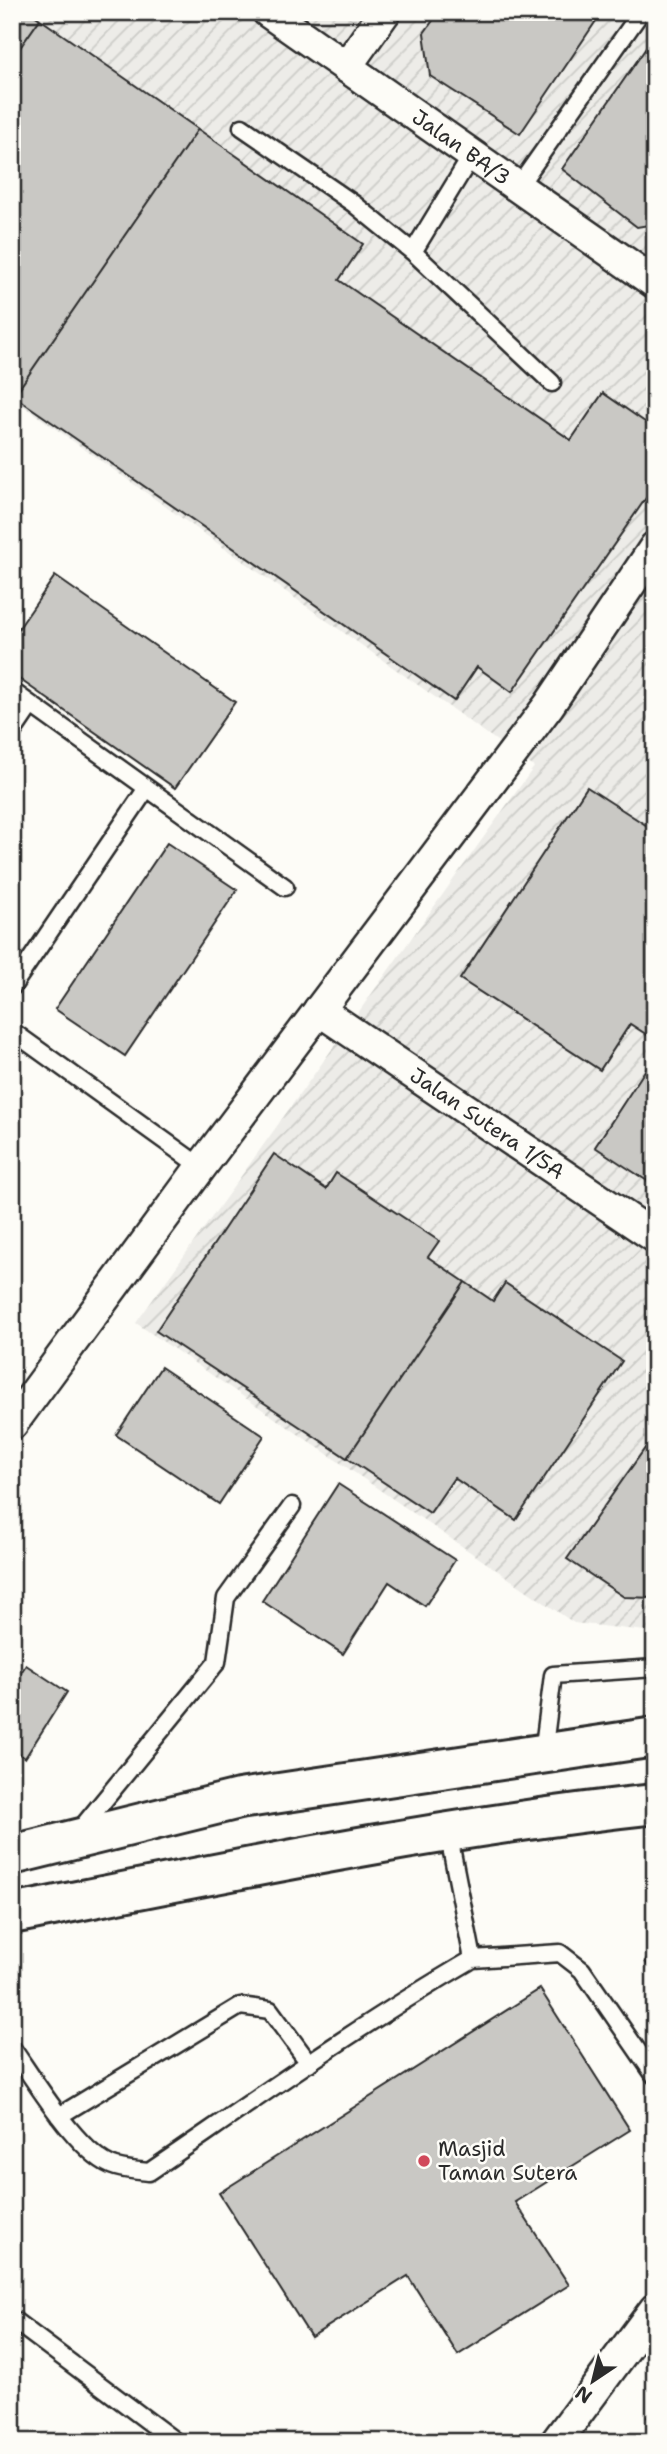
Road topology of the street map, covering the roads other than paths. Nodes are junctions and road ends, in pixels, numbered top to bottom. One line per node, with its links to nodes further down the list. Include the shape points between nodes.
1 (268, 12): 4 (street, Jalan BA/3)
2 (385, 12): 4 (street)
3 (641, 12): 7 (lane)
4 (346, 67): 6 (street, Jalan BA/3)
5 (242, 127): 8 (lane, via 354,204)
6 (472, 155): 7 (street, Jalan BA/3); 8 (lane)
7 (518, 187): 9 (street, Jalan BA/3)
8 (413, 252): 10 (lane)
9 (655, 283)
10 (552, 383)
11 (655, 547): 18 (street, via 549,705)
12 (12, 691): 13 (lane)
13 (32, 705): 14 (lane); 15 (lane)
14 (12, 733)
15 (147, 788): 16 (lane); 17 (lane)
16 (285, 887)
17 (12, 987)
18 (319, 1010): 20 (street); 21 (street, Jalan Sutera 1/5A)
19 (12, 1031): 20 (lane)
20 (201, 1167): 22 (street)
21 (655, 1237)
22 (12, 1424)
23 (292, 1506): 29 (lane, via 226,1598 217,1662)
24 (655, 1668): 26 (lane, via 553,1675)
25 (655, 1737): 26 (street)
26 (543, 1754): 29 (street, via 239,1799)
27 (655, 1804): 28 (street)
28 (448, 1832): 31 (street); 32 (lane)
29 (71, 1841): 30 (street)
30 (12, 1855)
31 (12, 1914)
32 (473, 1959): 34 (lane); 35 (lane, via 561,1953 582,1970)
33 (12, 2048): 36 (lane)
34 (309, 2063): 36 (lane, via 149,2172 114,2167 88,2149); 36 (lane, via 270,2010 240,2006)
35 (655, 2076)
36 (59, 2116)
37 (655, 2309): 39 (street)
38 (12, 2319): 40 (lane)
39 (570, 2437)
40 (176, 2442)

